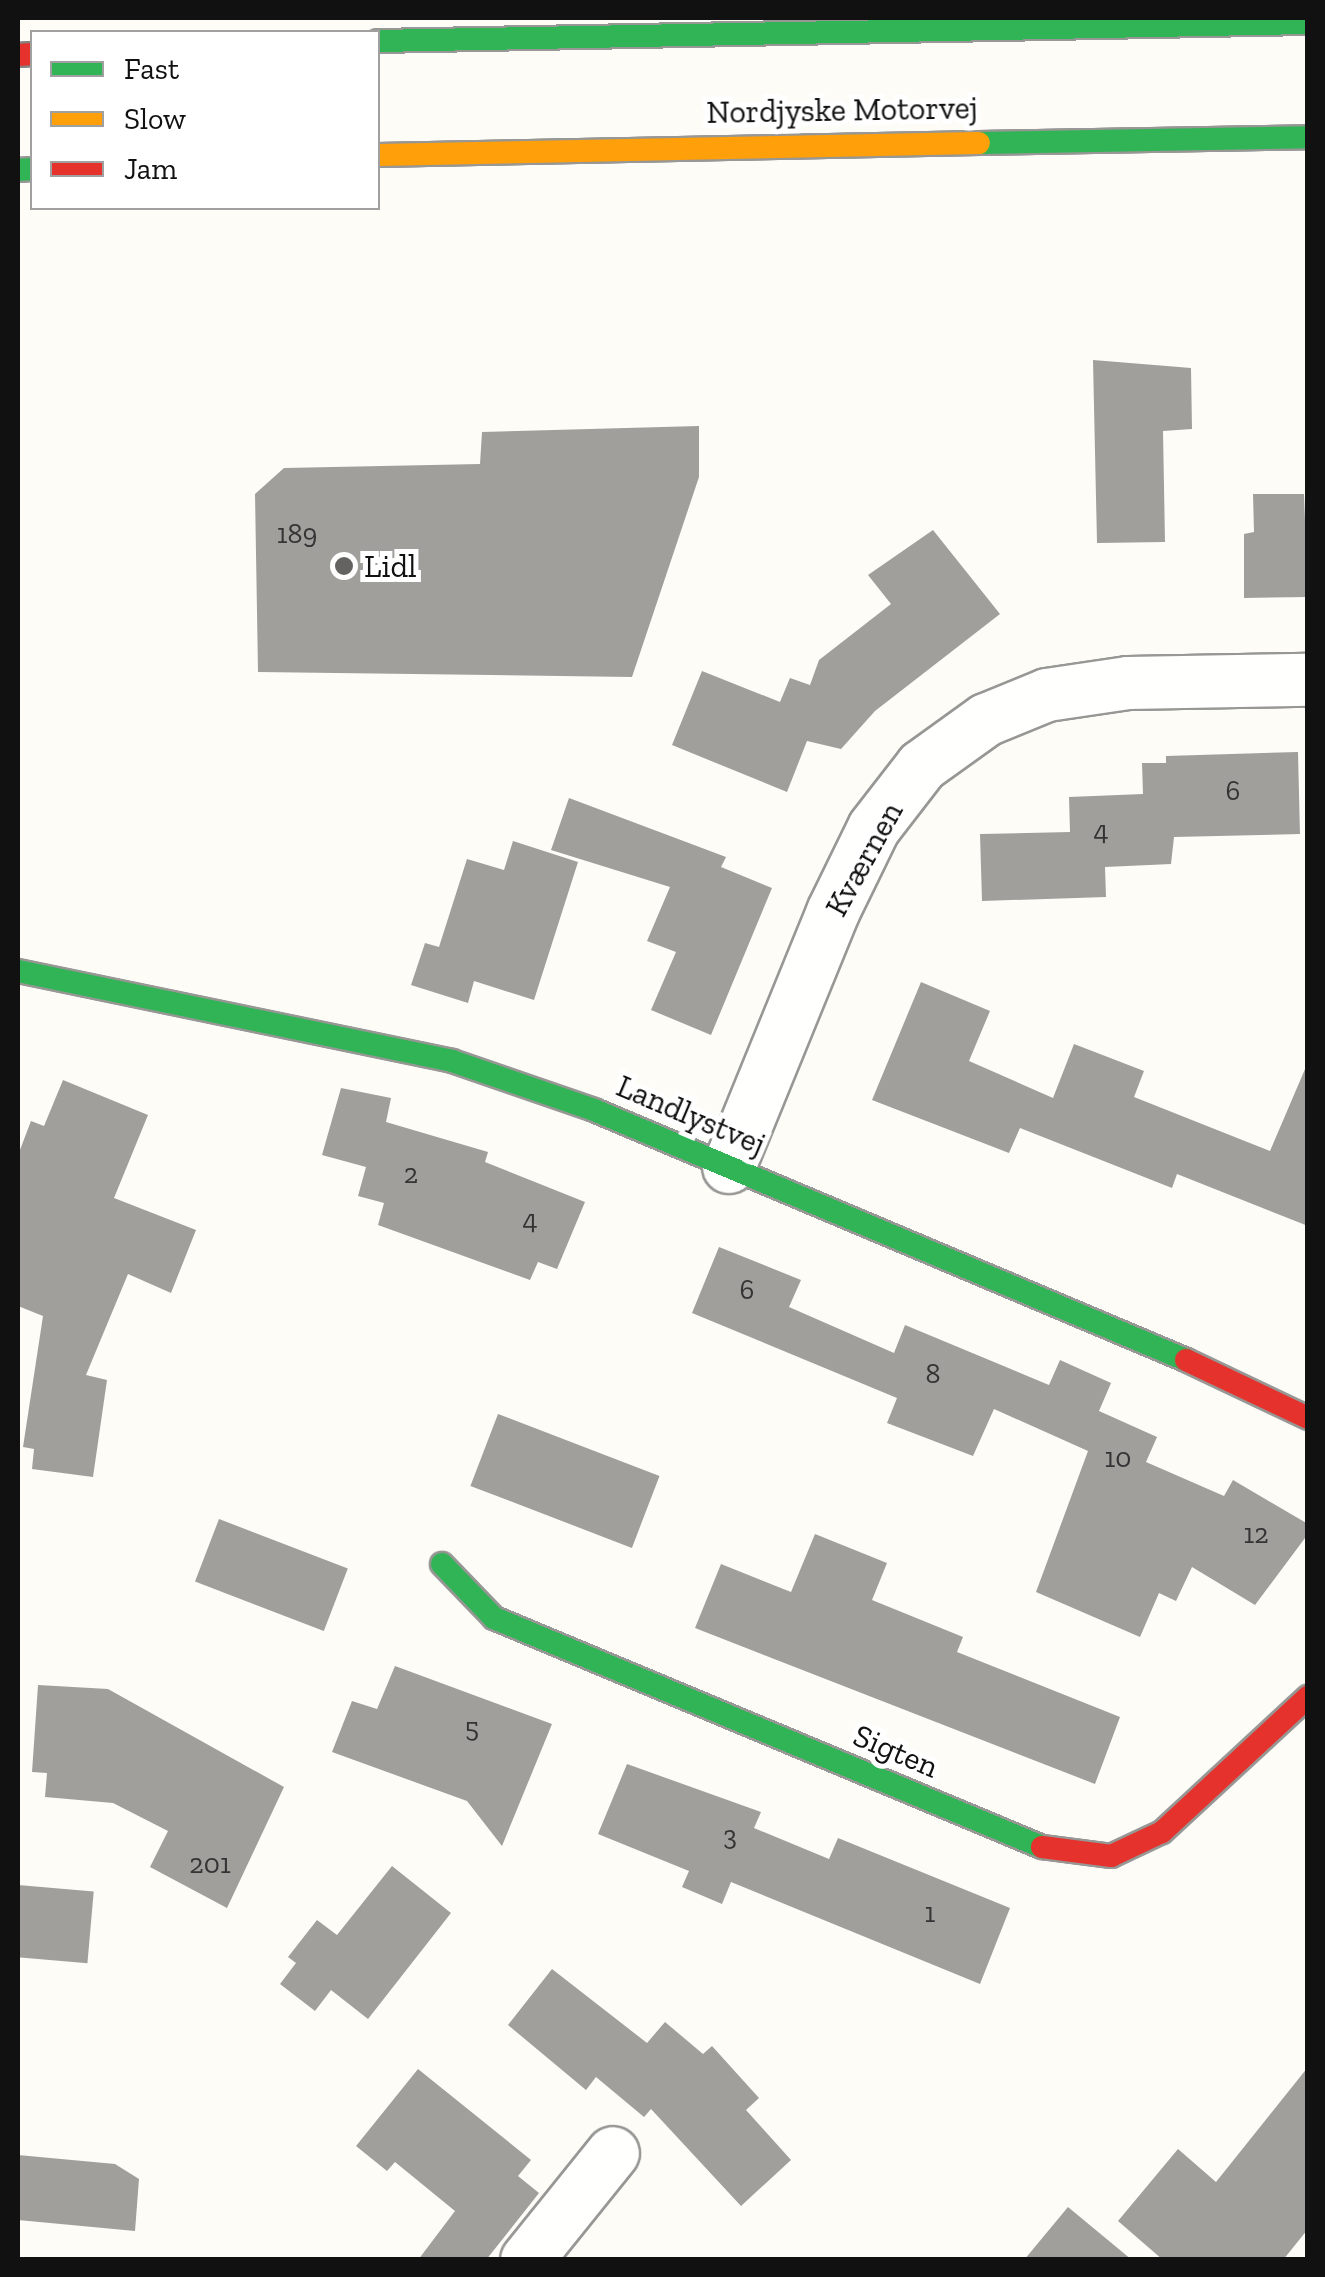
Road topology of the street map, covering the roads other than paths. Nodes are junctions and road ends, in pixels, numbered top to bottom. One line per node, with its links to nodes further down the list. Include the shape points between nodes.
1 (1308, 24): 2 (main road)
2 (380, 42)
3 (25, 48): 4 (main road)
4 (18, 78)
5 (1308, 136): 6 (main road, Nordjyske Motorvej)
6 (380, 154)
7 (1308, 680): 9 (street, Kværnen, via 1128,682 1047,695 986,720 922,766 874,828 833,912)
8 (18, 971): 9 (main road, Landlystvej, via 452,1060)
9 (729, 1166): 10 (main road, Landlystvej, via 1093,1316)
10 (1308, 1418)
11 (442, 1564): 12 (main road, Sigten, via 494,1618 1044,1847 1111,1856 1162,1832)
12 (1308, 1696)
13 (613, 2152): 14 (street)
14 (527, 2260)

